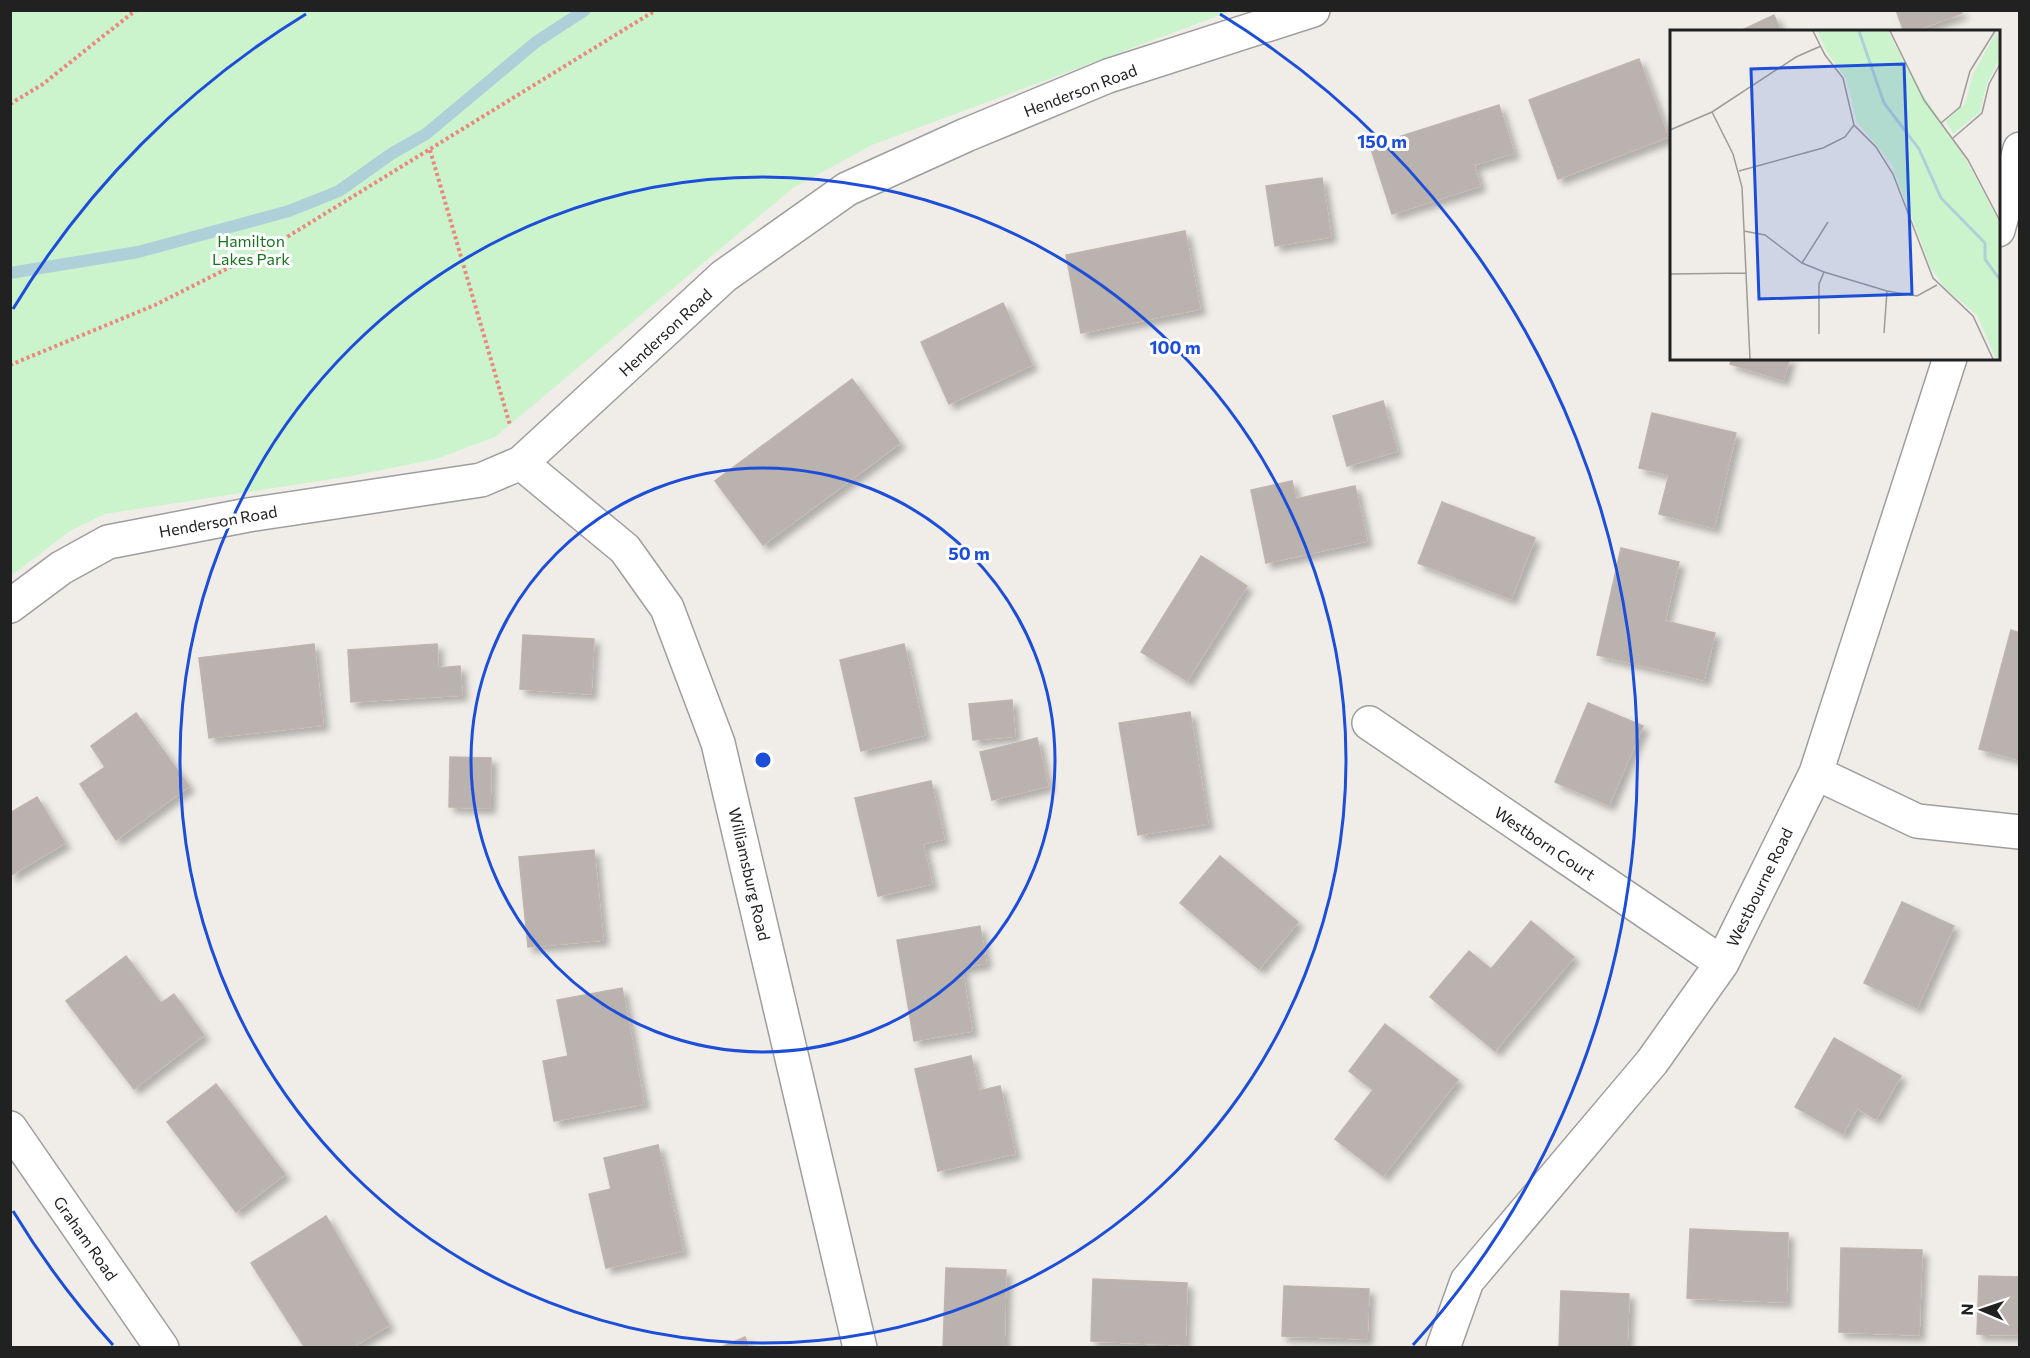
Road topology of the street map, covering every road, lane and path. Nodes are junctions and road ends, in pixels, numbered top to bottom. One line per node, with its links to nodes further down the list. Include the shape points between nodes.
1 (136, 10): 4 (path, via 43,84)
2 (656, 10): 6 (path)
3 (1313, 10): 10 (street, Henderson Road, via 1108,76 847,189 724,276)
4 (10, 104)
5 (2019, 149): 7 (street)
6 (430, 150): 9 (path, via 274,245 155,305); 10 (path)
7 (2006, 227)
8 (1949, 360): 13 (street, Westbourne Road)
9 (10, 365)
10 (521, 463): 11 (street, Henderson Road, via 482,480 248,515 108,542 61,568); 18 (street, Williamsburg Road, via 626,549 667,608 718,742)
11 (10, 606)
12 (1369, 723): 15 (street, Westborn Court)
13 (1816, 773): 14 (street, via 1917,821); 15 (street, Westbourne Road)
14 (2019, 832)
15 (1722, 963): 19 (street, Westbourne Road, via 1652,1062 1467,1281)
16 (10, 1128): 17 (street, Graham Road)
17 (162, 1347)
18 (860, 1347)
19 (1443, 1347)

